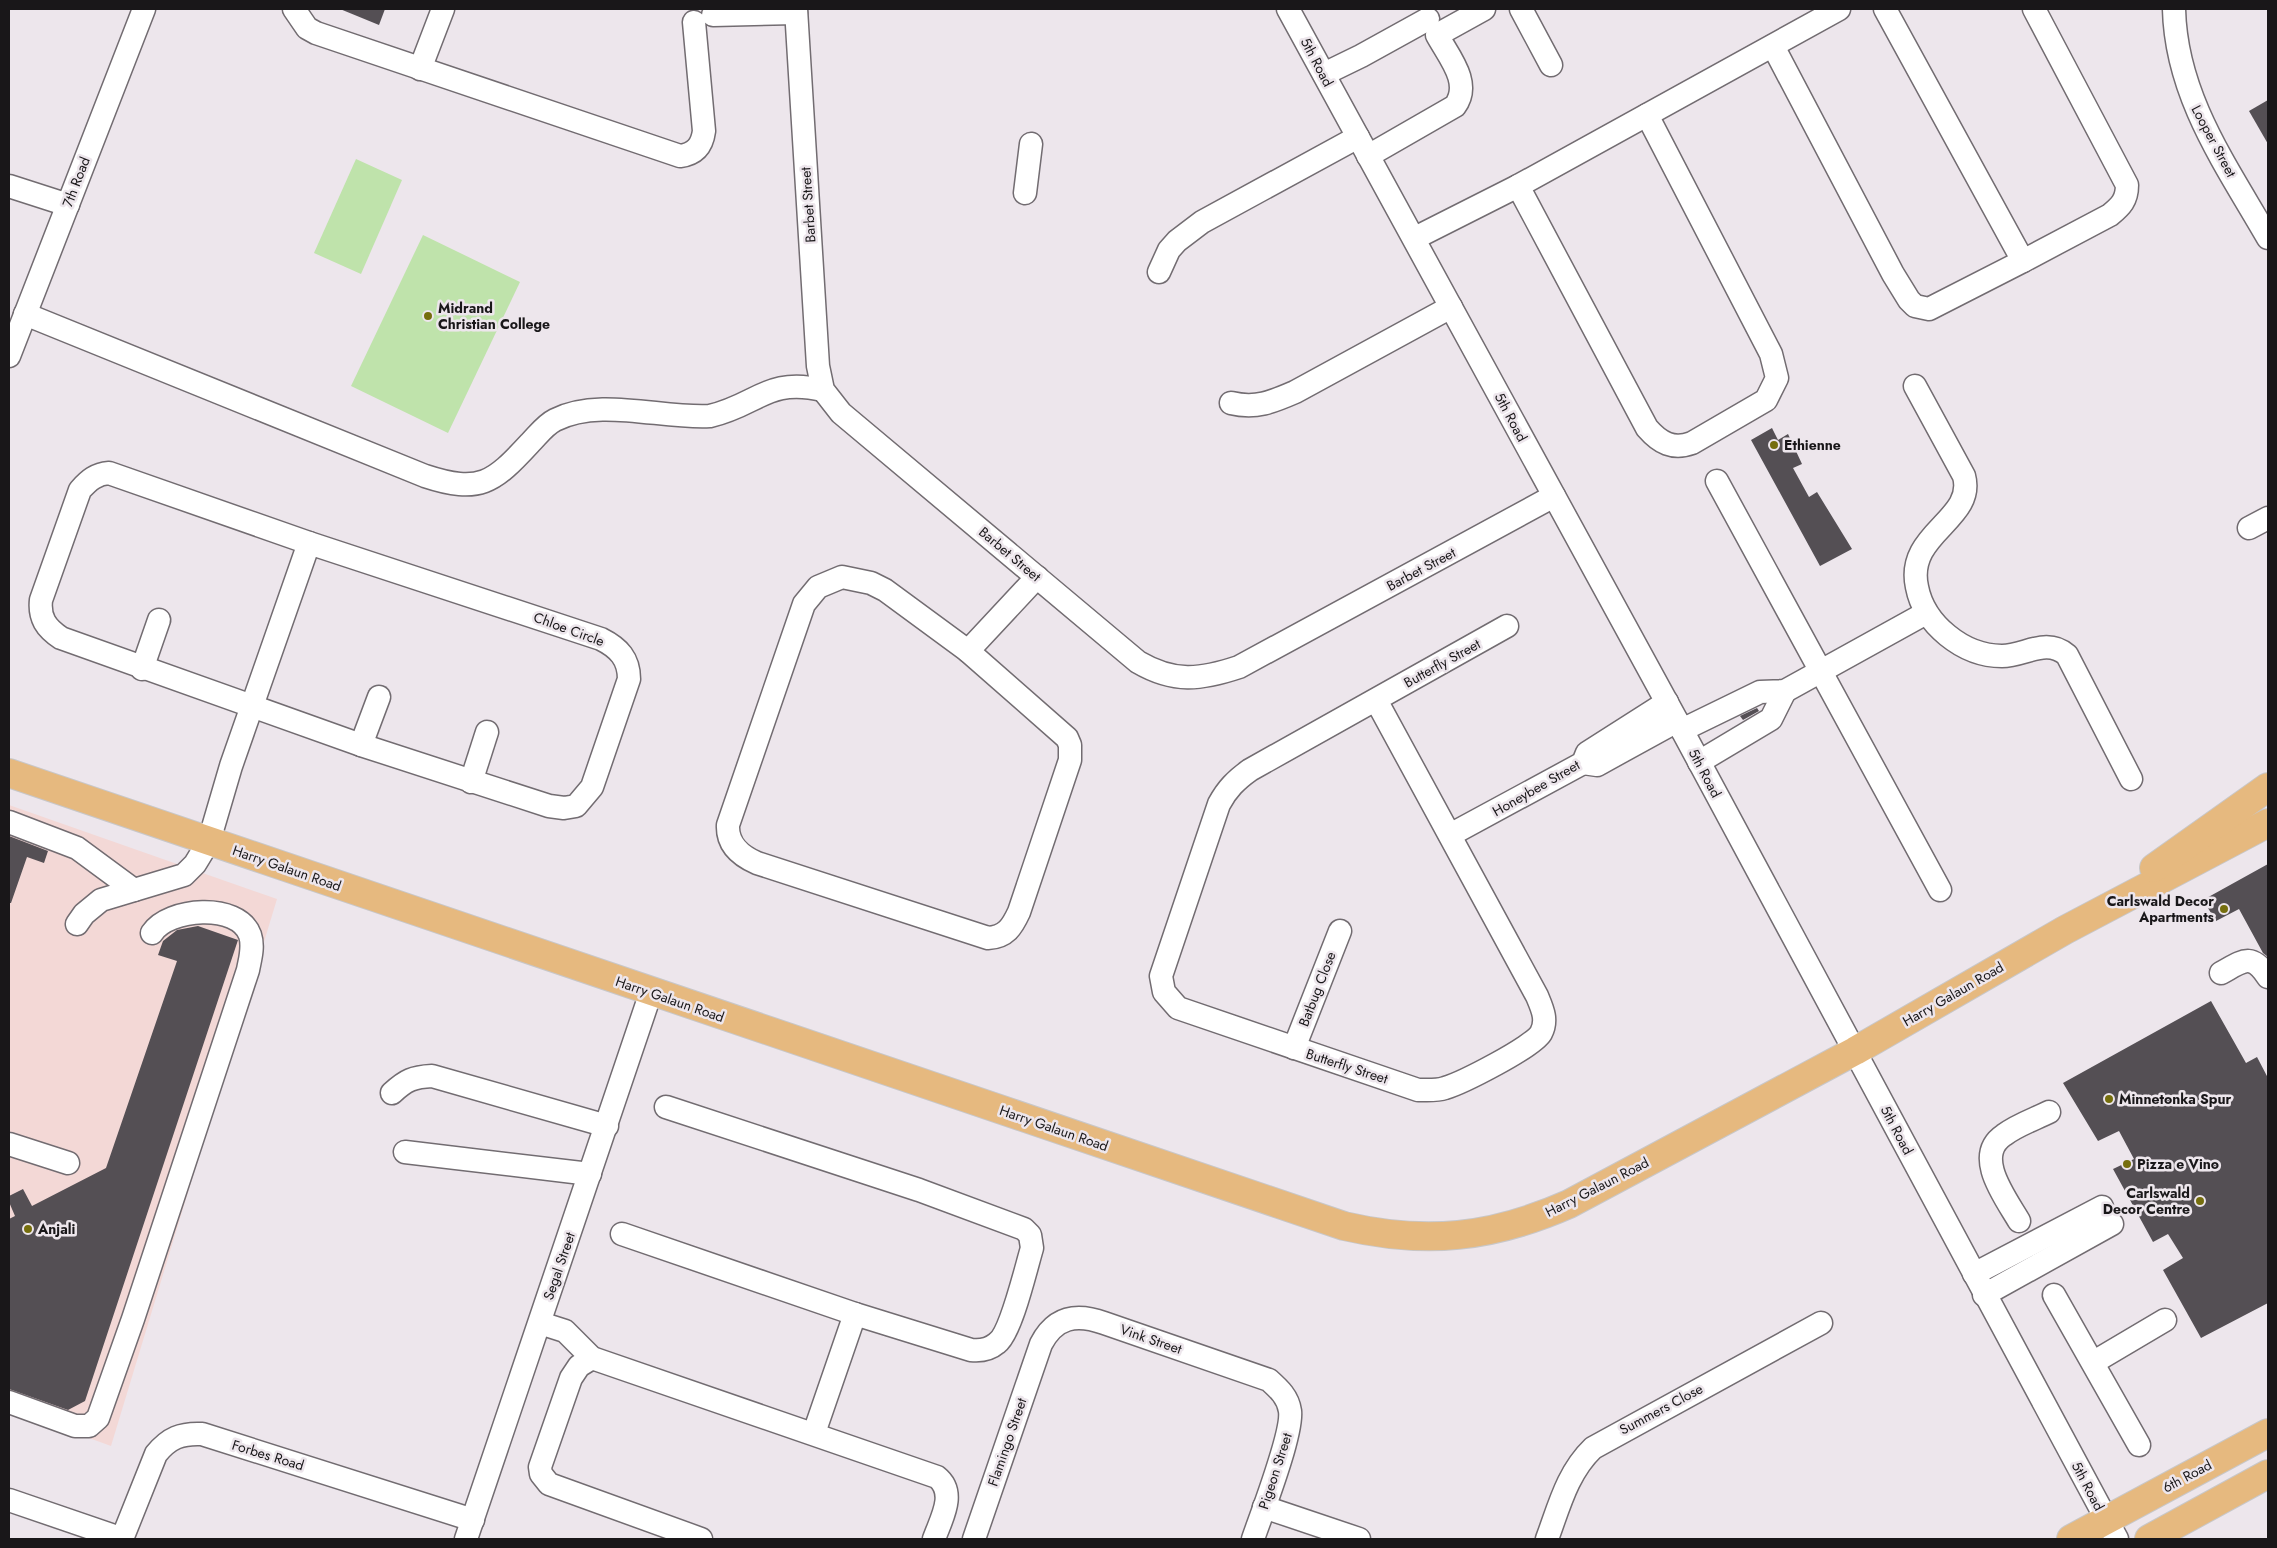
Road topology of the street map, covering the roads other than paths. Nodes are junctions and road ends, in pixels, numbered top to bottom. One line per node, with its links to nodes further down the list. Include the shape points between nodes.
1 (144, 9): 26 (street, 7th Road)
2 (294, 9): 18 (street, via 307,28 316,33)
3 (443, 9): 18 (street)
4 (1288, 9): 19 (street, 5th Road)
5 (1484, 9): 14 (street)
6 (1520, 9): 17 (street)
7 (1839, 9): 16 (street)
8 (1885, 9): 29 (street)
9 (2034, 9): 29 (street, via 2127,185 2124,201 2110,215)
10 (2174, 9): 15 (street, Looper Street)
11 (2186, 9): 15 (street)
12 (796, 11): 13 (street); 35 (street, Barbet Street, via 818,366)
13 (701, 14): 18 (street, via 704,131 700,146 690,155 667,154)
14 (1429, 21): 19 (street); 22 (street, via 1461,78 1461,98 1446,113)
15 (2175, 38): 28 (street, Looper Street, via 2185,80 2202,122)
16 (1773, 46): 20 (street); 29 (street, via 1908,300 1915,306 1933,308)
17 (1551, 66)
18 (420, 69)
19 (1324, 74): 22 (street, 5th Road)
20 (1647, 115): 24 (street); 24 (street, via 1771,354 1777,378 1766,400 1692,443 1682,447 1667,445 1647,428)
21 (1031, 144): 25 (street)
22 (1363, 147): 27 (street, 5th Road); 30 (street, via 1202,222 1169,250)
23 (9, 186): 26 (street)
24 (1518, 186): 27 (street)
25 (1025, 194)
26 (68, 205): 32 (street, 7th Road)
27 (1415, 238): 31 (street, 5th Road)
28 (2268, 238)
29 (2023, 262)
30 (1159, 272)
31 (1451, 307): 36 (street, via 1278,399 1258,406); 38 (street, 5th Road)
32 (25, 314): 33 (street, 7th Road); 35 (street, via 425,476 461,485 492,479 546,426 582,410 710,416 725,413 775,388 808,386)
33 (9, 356)
34 (1915, 386): 41 (street, via 1967,487 1963,503 1919,554 1915,580 1918,597)
35 (823, 390): 40 (street, Barbet Street, via 841,412)
36 (1231, 403)
37 (1717, 481): 46 (street)
38 (1554, 496): 40 (street, Barbet Street, via 1239,667 1199,678 1166,675 1138,662); 51 (street, 5th Road)
39 (309, 542): 45 (street, Chloe Circle, via 109,473 89,480 74,504 40,600 43,622 60,638); 50 (street); 57 (street, Chloe Circle, via 602,639 623,655 629,667 626,692 592,787 576,806 549,806)
40 (1037, 577): 44 (street)
41 (1926, 613): 46 (street); 56 (street, via 1950,637 1986,654 2002,656 2047,646 2061,650)
42 (160, 620): 45 (street)
43 (1508, 626): 49 (street, Butterfly Street)
44 (968, 651): 44 (street, via 1061,730 1070,745 1070,760 1019,912 1008,932 988,938 757,863 737,850 730,840 728,825 804,604 818,587 842,577 871,583)
45 (142, 668): 50 (street, Chloe Circle)
46 (1819, 672): 47 (street); 64 (street)
47 (1785, 691): 51 (street, Honeybee Street, via 1760,692); 54 (street, via 1771,719)
48 (379, 697): 53 (street)
49 (1376, 700): 61 (street, Butterfly Street); 72 (street, Butterfly Street, via 1250,770 1226,791 1161,976 1164,992 1178,1008)
50 (252, 705): 53 (street, Chloe Circle); 62 (street)
51 (1675, 717): 54 (street, 5th Road); 61 (street, Honeybee Street, via 1596,765 1583,763)
52 (487, 732): 57 (street)
53 (362, 745): 57 (street, Chloe Circle)
54 (1699, 762): 73 (street, 5th Road)
55 (9, 773): 62 (main road, Harry Galaun Road)
56 (2131, 779)
57 (471, 782)
58 (2268, 787): 66 (main road, Harry Galaun Road)
59 (9, 822): 63 (street, via 77,848)
60 (2268, 823): 66 (main road, Harry Galaun Road)
61 (1450, 835): 72 (street, Butterfly Street, via 1537,996 1544,1018 1540,1035 1520,1050 1458,1084 1432,1091 1418,1090)
62 (209, 841): 63 (street, via 184,875); 71 (main road, Harry Galaun Road)
63 (134, 890): 65 (street, via 101,900)
64 (1940, 890)
65 (77, 924)
66 (2065, 930): 73 (main road, Harry Galaun Road)
67 (1340, 931): 72 (street, Batbug Close)
68 (152, 933): 95 (street, via 168,918 207,912 224,914 250,934 252,944 248,970 98,1418 89,1426 75,1426)
69 (2221, 973): 70 (street, via 2250,960)
70 (2268, 977)
71 (652, 992): 73 (main road, Harry Galaun Road, via 1344,1226 1403,1237 1482,1233 1539,1217); 77 (street, Segal Street)
72 (1294, 1048)
73 (1855, 1051): 84 (street, 5th Road)
74 (392, 1093): 77 (street, via 405,1080 432,1076)
75 (666, 1107): 87 (street, via 1017,1225 1030,1235 1032,1248 1006,1332 997,1344 989,1348 971,1350)
76 (2050, 1112): 82 (street, via 2004,1134 1993,1145 1989,1159 1999,1186)
77 (607, 1126): 81 (street, Segal Street)
78 (9, 1144): 80 (street)
79 (405, 1152): 81 (street)
80 (68, 1163)
81 (590, 1174): 89 (street, Segal Street)
82 (2019, 1221)
83 (622, 1234): 87 (street)
84 (1974, 1274): 85 (street, 5th Road); 85 (street, via 2107,1215)
85 (1984, 1295): 102 (street, 5th Road)
86 (2054, 1295): 93 (street)
87 (855, 1314): 96 (street)
88 (2165, 1320): 93 (street)
89 (540, 1323): 92 (street, via 565,1331); 103 (street, Segal Street)
90 (1822, 1323): 110 (street, Summers Close, via 1593,1448 1570,1477)
91 (1041, 1344): 94 (street, Vink Street, via 1058,1324 1081,1317); 107 (street, Flamingo Street)
92 (592, 1358): 96 (street); 105 (street, via 579,1366 571,1378 540,1467 544,1480)
93 (2094, 1362): 98 (street)
94 (1269, 1380): 101 (street, Pigeon Street, via 1288,1400 1291,1422)
95 (9, 1402)
96 (814, 1433): 106 (street, via 927,1472 942,1481 948,1501)
97 (2268, 1433): 102 (main road, 6th Road)
98 (2139, 1445)
99 (2268, 1474): 112 (main road)
100 (9, 1500): 104 (street)
101 (1264, 1507): 108 (street, Pigeon Street); 109 (street)
102 (2112, 1529): 111 (main road, 6th Road)
103 (470, 1530): 104 (street, Forbes Road, via 202,1434 188,1433 164,1444 156,1454)
104 (122, 1539)
105 (701, 1539)
106 (934, 1539)
107 (974, 1539)
108 (1253, 1539)
109 (1359, 1539)
110 (1547, 1539)
111 (2071, 1539)
112 (2149, 1539)

